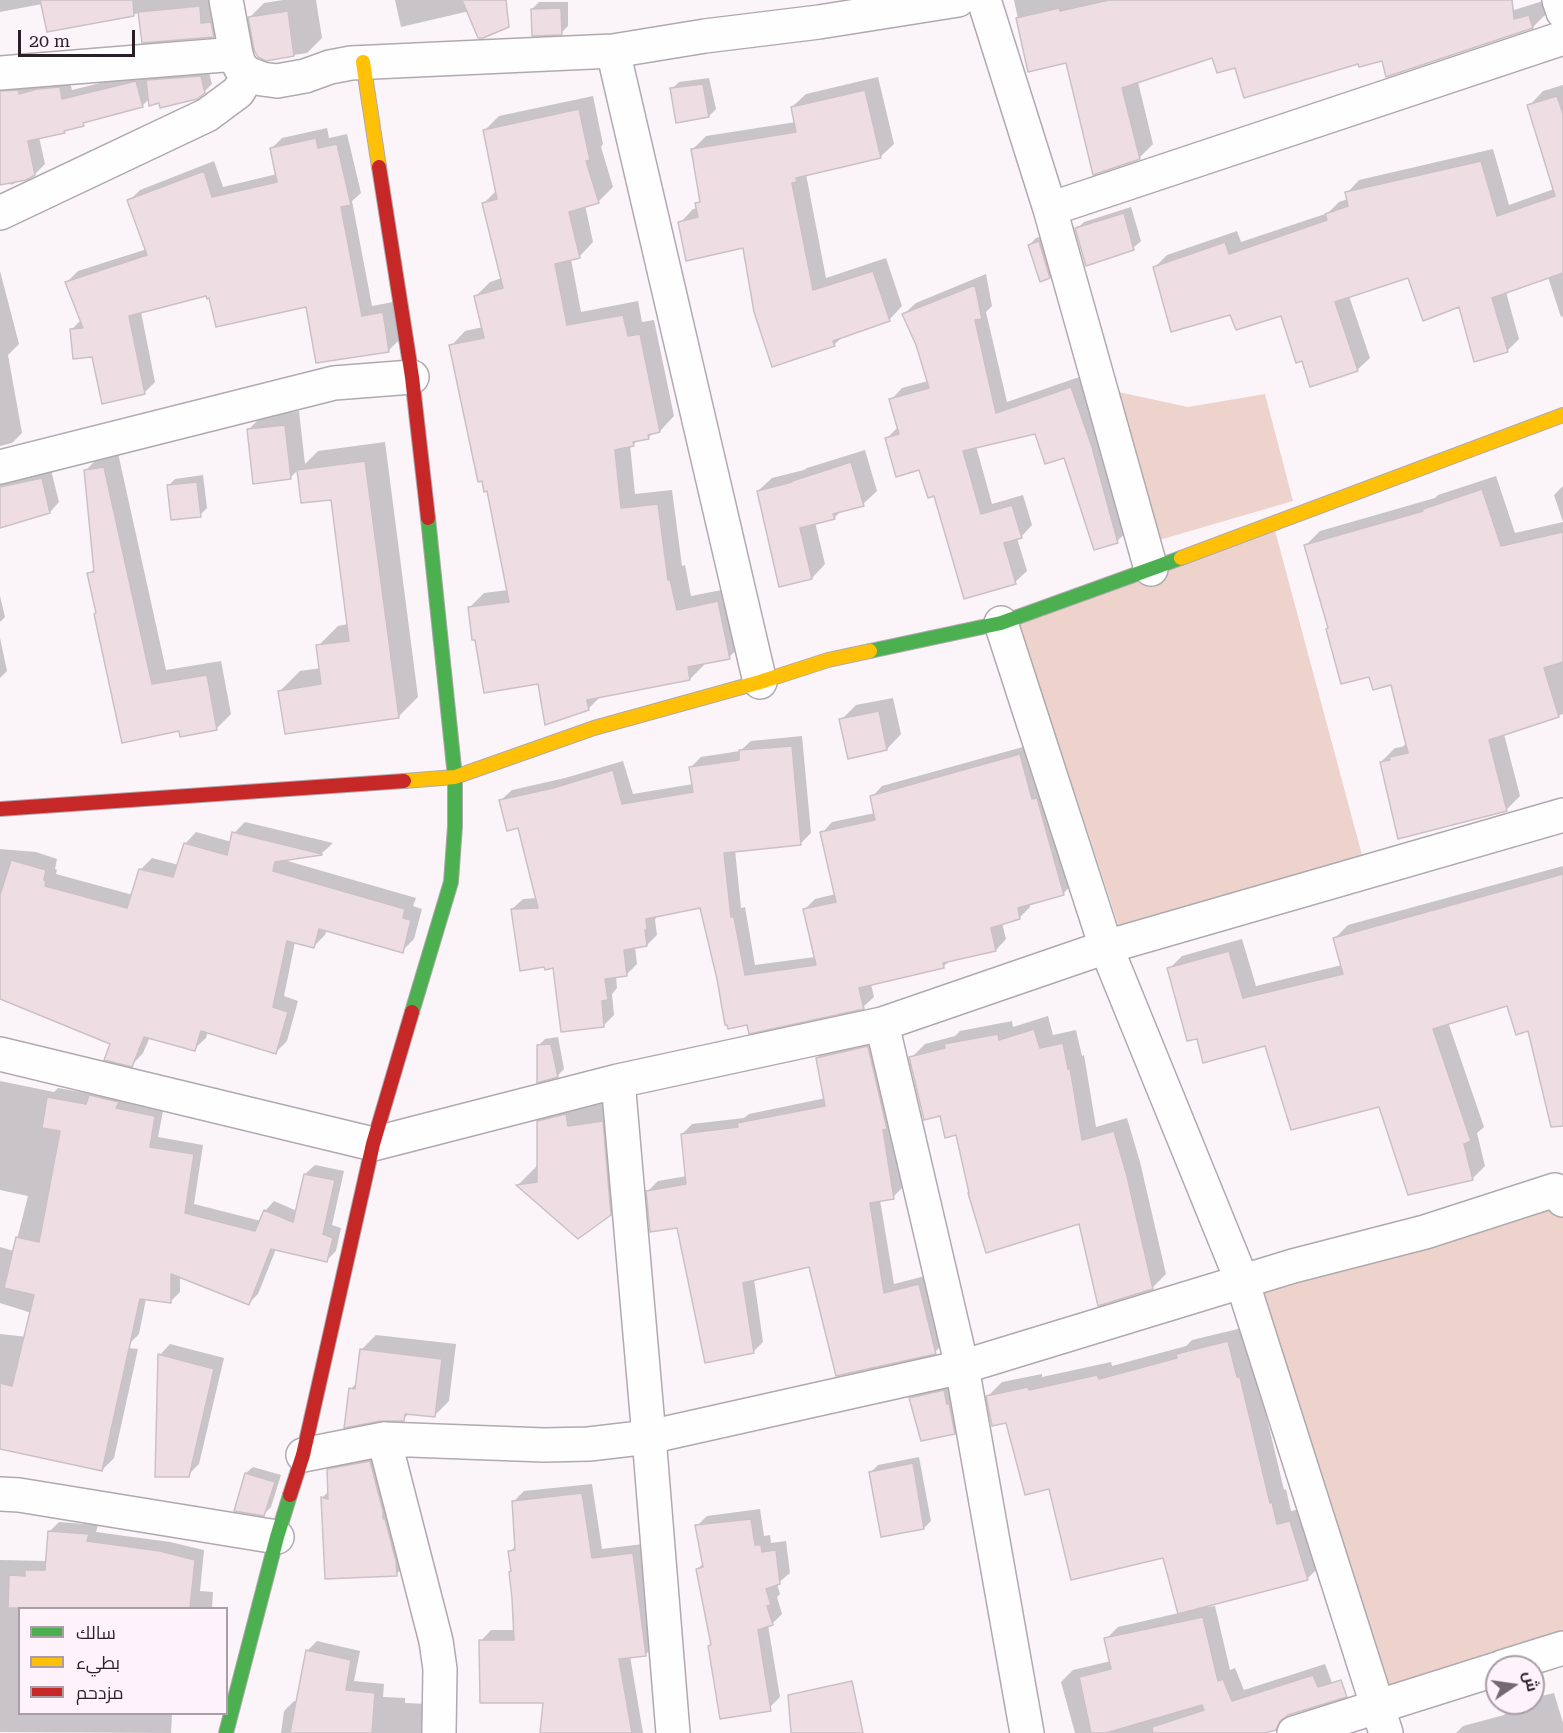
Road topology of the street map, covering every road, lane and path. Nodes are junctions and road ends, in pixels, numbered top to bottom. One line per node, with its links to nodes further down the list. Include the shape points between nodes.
1 (226, 0): 9 (street)
2 (958, 0): 7 (street)
3 (984, 0): 11 (street)
4 (1559, 0): 5 (street)
5 (1563, 12)
6 (1563, 38): 11 (street)
7 (613, 51): 8 (street); 18 (street)
8 (363, 63): 9 (street, via 278,81 262,79); 13 (street)
9 (243, 64): 10 (street); 12 (street, via 238,93 207,115)
10 (0, 73)
11 (1050, 209): 16 (street)
12 (0, 213)
13 (412, 377): 15 (street, via 334,384); 19 (street)
14 (1563, 415): 16 (street)
15 (0, 467)
16 (1151, 569): 17 (street)
17 (1001, 623): 18 (street, via 828,660); 22 (street)
18 (760, 682): 19 (street, via 594,728)
19 (455, 777): 20 (street); 26 (street, via 451,882)
20 (0, 809)
21 (1563, 815): 22 (street)
22 (1106, 947): 23 (street); 28 (street)
23 (882, 1024): 25 (street); 29 (street)
24 (0, 1054): 26 (street)
25 (618, 1081): 26 (street); 30 (street)
26 (373, 1144): 32 (street)
27 (1563, 1200): 28 (street, via 1555,1190 1425,1232)
28 (1242, 1281): 29 (street); 38 (street)
29 (962, 1367): 30 (street); 42 (street)
30 (649, 1437): 31 (street, via 544,1445); 41 (street)
31 (384, 1439): 32 (street); 40 (street, via 436,1641 440,1669)
32 (303, 1455): 34 (street)
33 (0, 1494): 34 (street)
34 (277, 1537): 39 (street)
35 (1563, 1648): 36 (street)
36 (1541, 1655)
37 (1485, 1674): 38 (street)
38 (1382, 1720): 43 (street)
39 (226, 1733)
40 (439, 1733)
41 (673, 1733)
42 (1027, 1733)
43 (1294, 1733)

